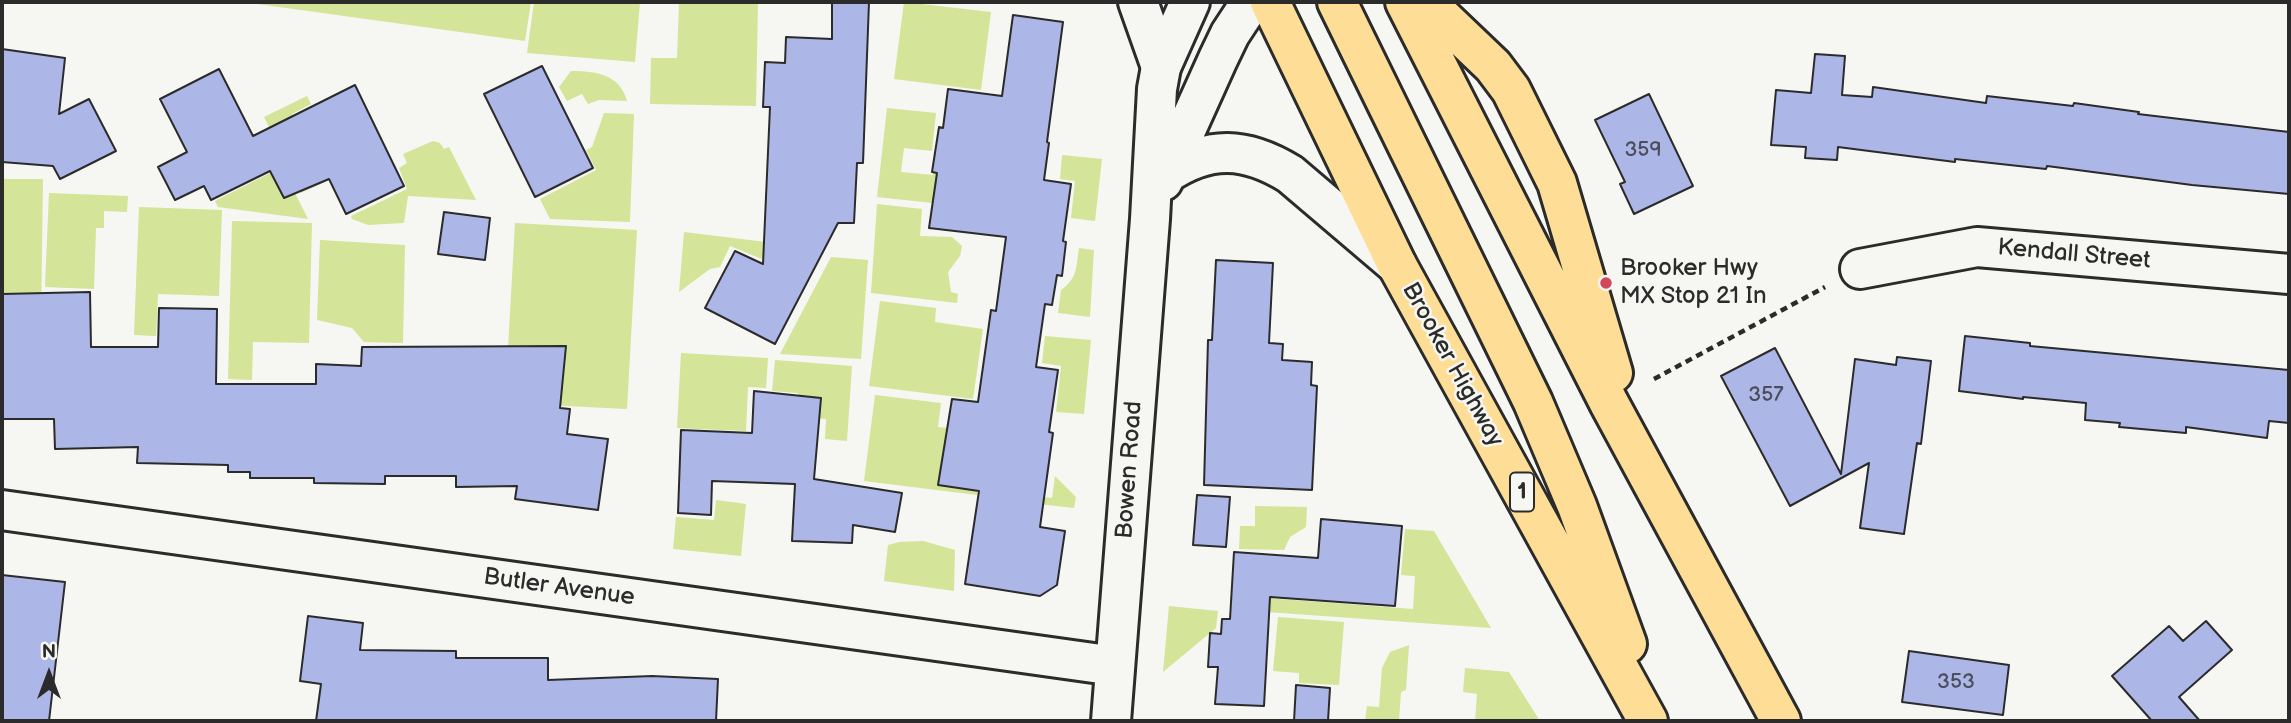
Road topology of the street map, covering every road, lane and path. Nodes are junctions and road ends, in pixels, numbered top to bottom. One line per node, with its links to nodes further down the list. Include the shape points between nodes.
1 (1138, 2): 8 (street)
2 (1189, 2): 8 (street, Bowen Road)
3 (1251, 2): 9 (street, Bowen Road, via 1230,34)
4 (1270, 2): 11 (highway, Brooker Highway / 1)
5 (1337, 2): 20 (highway, via 1533,402 1577,506)
6 (1405, 2): 15 (highway)
7 (1426, 2): 14 (highway, via 1503,78 1545,156)
8 (1161, 66): 10 (street, Bowen Road, via 1154,113)
9 (1166, 174): 10 (street, Bowen Road); 11 (street, via 1196,157 1222,152 1274,164)
10 (1150, 219): 17 (street, Bowen Road)
11 (1397, 265): 19 (highway, Brooker Highway / 1)
12 (1860, 269): 13 (street, Kendall Street, via 1977,247); 14 (path)
13 (2289, 274)
14 (1621, 397): 15 (highway)
15 (1638, 456): 21 (highway)
16 (2, 510): 17 (street, Butler Avenue)
17 (1115, 666): 18 (street, Bowen Road)
18 (1111, 721)
19 (1648, 721)
20 (1656, 721)
21 (1781, 721)

